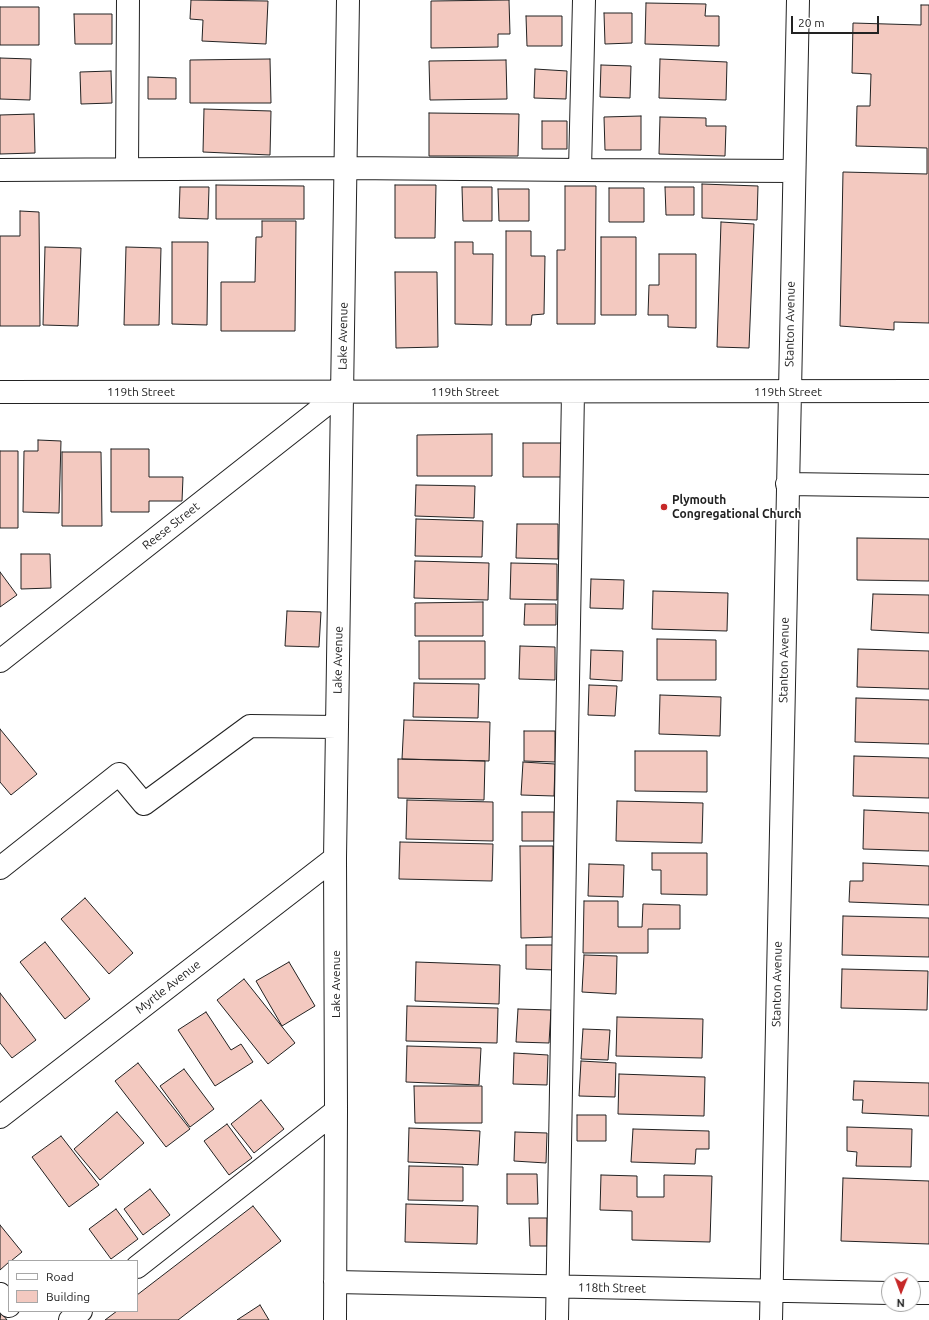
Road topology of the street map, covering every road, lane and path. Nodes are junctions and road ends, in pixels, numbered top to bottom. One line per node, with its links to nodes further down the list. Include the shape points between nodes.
1 (128, 0): 6 (street)
2 (348, 0): 5 (street, Lake Avenue)
3 (584, 0): 8 (street)
4 (798, 0): 9 (street, Stanton Avenue)
5 (346, 168): 6 (street); 8 (street); 11 (street, Lake Avenue)
6 (126, 169): 7 (street)
7 (0, 170)
8 (580, 170): 9 (street)
9 (794, 171): 13 (street, Stanton Avenue)
10 (0, 392): 11 (street, 119th Street)
11 (342, 392): 12 (street, 119th Street); 17 (street, Reese Street); 18 (street, Lake Avenue)
12 (573, 392): 13 (street, 119th Street); 25 (street)
13 (789, 392): 14 (street, 119th Street); 15 (street, Stanton Avenue)
14 (929, 392)
15 (787, 484): 16 (street); 26 (street, Stanton Avenue)
16 (929, 486)
17 (0, 661)
18 (337, 727): 19 (street, Lake Avenue); 20 (street, via 250,726 144,804 119,774)
19 (335, 858): 21 (street, Lake Avenue); 22 (street, Myrtle Avenue)
20 (0, 868)
21 (336, 1111): 23 (street); 24 (street, Lake Avenue)
22 (0, 1116)
23 (138, 1266)
24 (335, 1282): 25 (street, 118th Street); 34 (street, Lake Avenue)
25 (558, 1287): 26 (street, 118th Street); 35 (street)
26 (771, 1291): 27 (street, 118th Street); 36 (street, Stanton Avenue)
27 (881, 1293)
28 (0, 1294): 29 (street)
29 (8, 1305)
30 (14, 1312): 32 (street)
31 (80, 1312): 33 (street)
32 (20, 1320)
33 (70, 1320)
34 (335, 1320)
35 (557, 1320)
36 (771, 1320)

